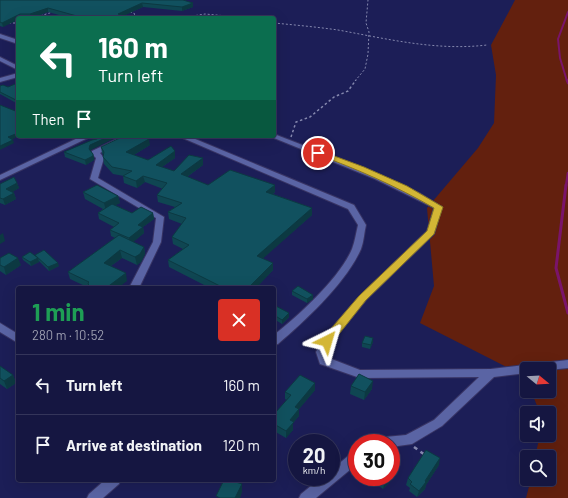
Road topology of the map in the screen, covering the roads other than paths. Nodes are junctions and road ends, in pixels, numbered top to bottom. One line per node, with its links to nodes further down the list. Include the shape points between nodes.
1 (0, 36): 2 (street)
2 (16, 41)
3 (0, 59): 4 (street)
4 (16, 67)
5 (16, 76): 6 (street)
6 (0, 80)
7 (276, 137): 17 (street, via 361,168 438,207 431,232 363,298 327,341 321,352 324,361 360,374)
8 (84, 138): 11 (street)
9 (124, 138): 12 (street, via 95,154 100,158 94,178 160,217 157,242)
10 (187, 138): 15 (street, via 351,207 362,225 356,250 338,277)
11 (0, 178)
12 (135, 286)
13 (0, 327): 14 (street)
14 (16, 339)
15 (276, 339)
16 (568, 364): 17 (street)
17 (491, 373): 18 (street, via 448,415 408,440)
18 (400, 441)
19 (348, 463): 22 (street)
20 (112, 482): 21 (street)
21 (94, 498)
22 (306, 498)

